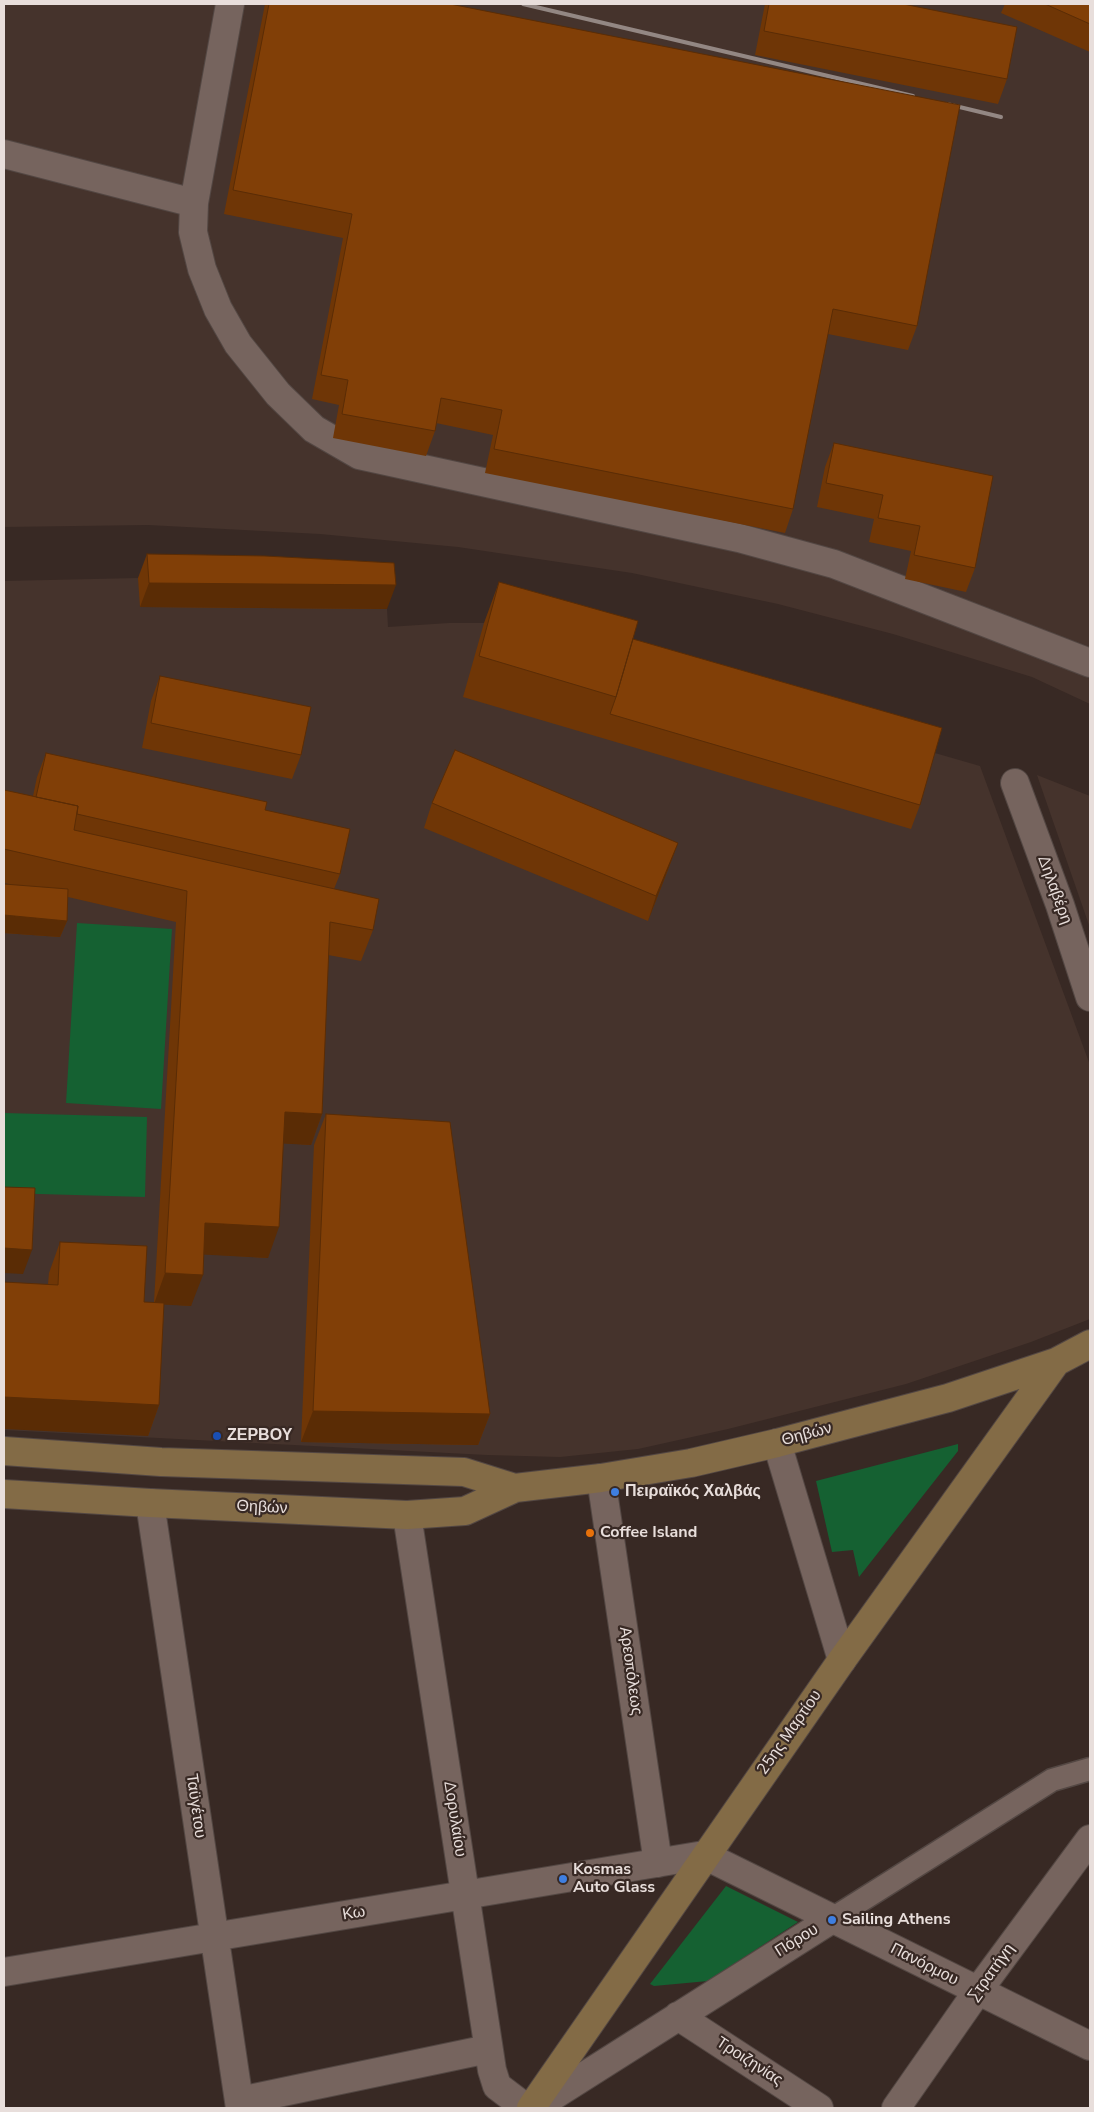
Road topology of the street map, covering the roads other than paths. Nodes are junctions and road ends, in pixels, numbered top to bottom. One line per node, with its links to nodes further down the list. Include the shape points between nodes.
1 (230, 4): 3 (street)
2 (4, 154): 3 (street)
3 (194, 203): 4 (street, via 193,232 202,269 218,309 238,344 278,394 314,429 359,455 739,538 834,564)
4 (1090, 663)
5 (1015, 783): 6 (street, Δηλαβέρη)
6 (1090, 997)
7 (1090, 1344): 8 (main road, Θηβών)
8 (1056, 1362): 9 (main road, Θηβών, via 948,1398); 16 (main road, 25ης Μαρτίου)
9 (778, 1443): 11 (main road, Θηβών); 16 (street)
10 (4, 1451): 12 (main road, Θηβών, via 161,1462 464,1472)
11 (601, 1478): 12 (main road, Θηβών); 20 (street, Αρεοπόλεως)
12 (515, 1488): 15 (main road, Θηβών, via 465,1511)
13 (4, 1494): 14 (main road, Θηβών)
14 (150, 1503): 15 (main road, Θηβών); 23 (street, Ταϋγέτου)
15 (408, 1515): 21 (street, Δορυλαίου)
16 (842, 1660): 19 (main road, 25ης Μαρτίου)
17 (1090, 1769): 22 (street, Πόρου, via 1052,1780)
18 (1090, 1839): 25 (street, Στρατήγη)
19 (704, 1856): 20 (street, Κω); 22 (street, Πανόρμου); 31 (main road, 25ης Μαρτίου)
20 (658, 1863): 21 (street, Κω)
21 (466, 1895): 23 (street, Κω); 28 (street, Δορυλαίου)
22 (832, 1919): 25 (street, Πανόρμου); 26 (street, Πόρου)
23 (214, 1937): 24 (street, Κω); 29 (street, Ταϋγέτου)
24 (4, 1972)
25 (977, 1992): 27 (street, Πανόρμου); 33 (street, Στρατήγη)
26 (678, 2016): 31 (street, Πόρου); 32 (street, Τροιζηνίας)
27 (1090, 2046)
28 (488, 2048): 29 (street); 30 (street, Δορυλαίου, via 497,2086)
29 (240, 2104)
30 (526, 2108)
31 (533, 2108)
32 (819, 2108)
33 (896, 2108)

